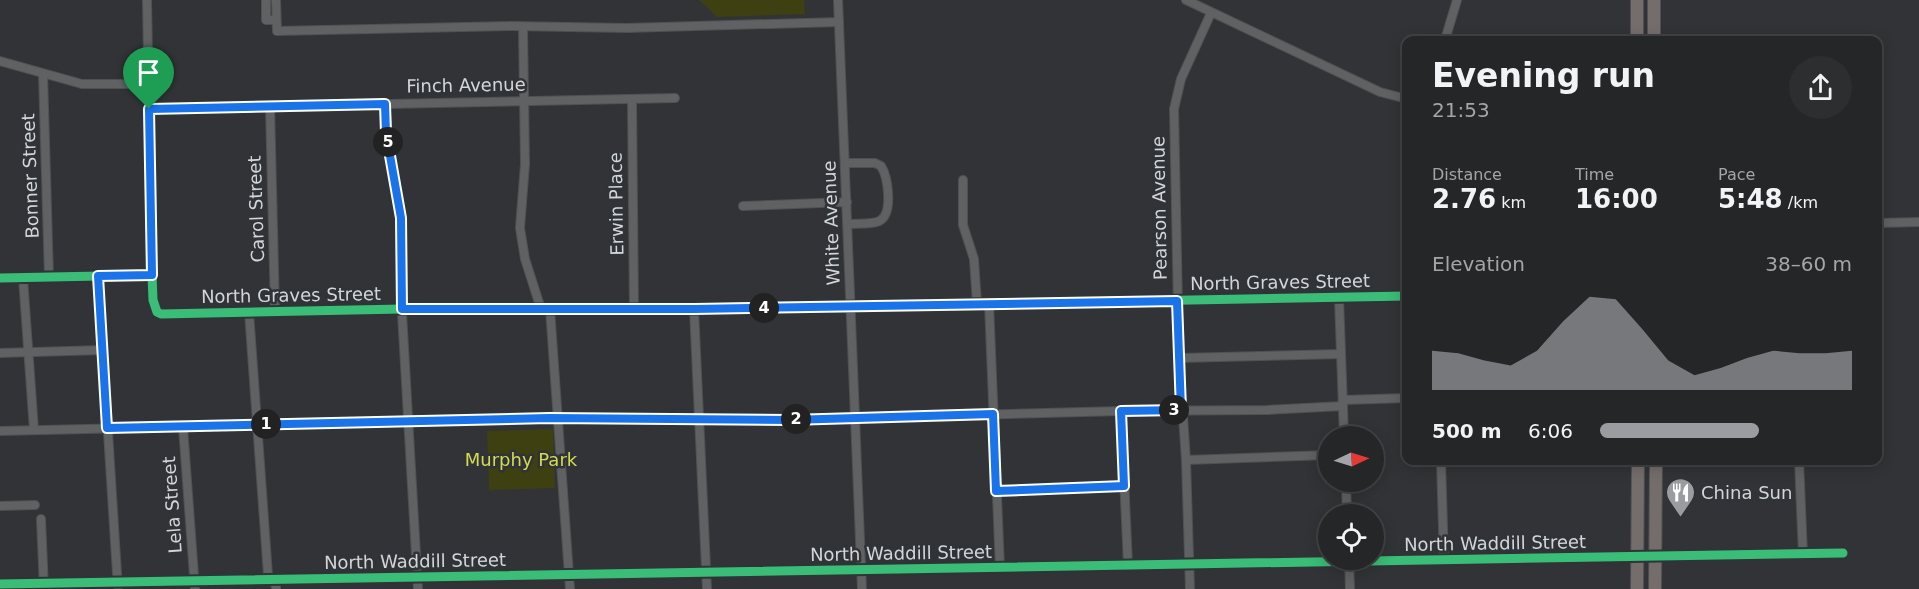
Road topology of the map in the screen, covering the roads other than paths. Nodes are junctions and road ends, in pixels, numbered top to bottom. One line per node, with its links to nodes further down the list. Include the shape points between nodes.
1 (147, 0): 18 (street)
2 (266, 0): 10 (street, via 266,20)
3 (276, 0): 10 (street)
4 (838, 0): 11 (street, White Avenue)
5 (1186, 0): 9 (street)
6 (1457, 0): 13 (street)
7 (1636, 0): 14 (highway)
8 (1654, 0): 15 (highway)
9 (1211, 13): 20 (street, via 1380,92); 40 (street, Pearson Avenue, via 1174,98)
10 (276, 20): 12 (street, via 277,31)
11 (839, 22): 12 (street); 26 (street, White Avenue)
12 (523, 28): 22 (street)
13 (1446, 36)
14 (1637, 36)
15 (1654, 36)
16 (0, 61): 17 (street)
17 (43, 74): 18 (street, via 95,86); 35 (street, Bonner Street)
18 (148, 84): 25 (street)
19 (675, 98): 21 (street, Finch Avenue)
20 (1402, 98)
21 (632, 99): 22 (street, Finch Avenue); 46 (street, Erwin Place)
22 (525, 101): 23 (street, Finch Avenue); 45 (street, via 520,228 525,259)
23 (385, 104): 24 (street, Finch Avenue); 44 (street, via 386,133 401,218)
24 (270, 106): 25 (street, Finch Avenue); 48 (street, Carol Street)
25 (149, 109): 33 (street)
26 (845, 163): 28 (street, White Avenue); 32 (street, via 881,166 888,199 886,212 878,222)
27 (963, 180): 41 (street, via 963,225 974,259)
28 (847, 201): 29 (street); 32 (street, White Avenue)
29 (743, 206)
30 (1919, 222): 31 (street)
31 (1882, 223)
32 (848, 224): 43 (street, White Avenue)
33 (152, 275): 34 (street); 49 (street, North Graves Street, via 153,300 161,314)
34 (98, 276): 35 (street); 50 (street)
35 (49, 277): 37 (street)
36 (0, 278): 37 (street)
37 (23, 278): 51 (street)
38 (1402, 296): 39 (street, North Graves Street)
39 (1339, 298): 40 (street, North Graves Street); 53 (street)
40 (1177, 301): 42 (street, North Graves Street); 54 (street, Pearson Avenue)
41 (977, 304): 42 (street, North Graves Street); 43 (street, North Graves Street)
42 (989, 304): 59 (street)
43 (851, 306): 47 (street, North Graves Street); 62 (street, White Avenue)
44 (402, 309): 45 (street, North Graves Street); 48 (street, North Graves Street); 63 (street)
45 (546, 309): 46 (street, North Graves Street); 60 (street)
46 (634, 309): 47 (street, North Graves Street)
47 (694, 309): 61 (street)
48 (275, 311): 49 (street, North Graves Street)
49 (249, 312): 64 (street)
50 (103, 350): 51 (street); 67 (street)
51 (28, 352): 52 (street); 68 (street)
52 (0, 353)
53 (1341, 354): 54 (street); 56 (street)
54 (1179, 358): 57 (street, Pearson Avenue)
55 (1402, 398): 56 (street)
56 (1343, 403): 57 (street); 65 (street)
57 (1181, 410): 58 (street); 71 (street, Pearson Avenue)
58 (1121, 411): 59 (street); 76 (street)
59 (993, 414): 62 (street); 77 (street)
60 (558, 418): 61 (street); 63 (street); 94 (street)
61 (699, 418): 62 (street); 93 (street)
62 (856, 418): 91 (street, White Avenue)
63 (408, 421): 64 (street); 95 (street)
64 (258, 424): 66 (street); 96 (street, via 268,575)
65 (1344, 426)
66 (183, 427): 67 (street); 99 (street, Lela Street)
67 (107, 428): 68 (street); 98 (street)
68 (34, 430): 69 (street)
69 (0, 431)
70 (1318, 455): 71 (street)
71 (1186, 460): 88 (street, Pearson Avenue)
72 (1441, 465): 86 (street)
73 (1638, 465): 83 (highway)
74 (1656, 465): 84 (highway)
75 (1799, 465): 82 (street)
76 (1124, 486): 77 (street); 89 (street)
77 (996, 491): 90 (street)
78 (34, 505): 79 (street)
79 (0, 506)
80 (41, 519): 100 (street)
81 (1843, 553): 82 (street, North Waddill Street)
82 (1803, 555): 84 (street, North Waddill Street)
83 (1638, 556): 84 (street, North Waddill Street); 86 (street, North Waddill Street); 108 (highway)
84 (1655, 556): 109 (highway)
85 (1384, 561): 86 (street, North Waddill Street)
86 (1444, 561)
87 (1318, 562): 88 (street, North Waddill Street)
88 (1189, 565): 89 (street, North Waddill Street); 106 (street, Pearson Avenue)
89 (1128, 566): 90 (street, North Waddill Street)
90 (1000, 568): 91 (street, North Waddill Street)
91 (861, 570): 93 (street, North Waddill Street); 105 (street, White Avenue)
92 (1349, 570): 107 (street)
93 (707, 572): 94 (street, North Waddill Street); 104 (street)
94 (569, 575): 95 (street, North Waddill Street); 103 (street)
95 (417, 577): 96 (street, North Waddill Street); 102 (street)
96 (272, 580): 99 (street, North Waddill Street); 101 (street)
97 (0, 584): 100 (street, North Waddill Street)
98 (118, 585): 99 (street, North Waddill Street); 100 (street, North Waddill Street)
99 (195, 585)
100 (44, 586)
101 (276, 589)
102 (418, 589)
103 (570, 589)
104 (708, 589)
105 (862, 589)
106 (1190, 589)
107 (1350, 589)
108 (1637, 589)
109 (1655, 589)

